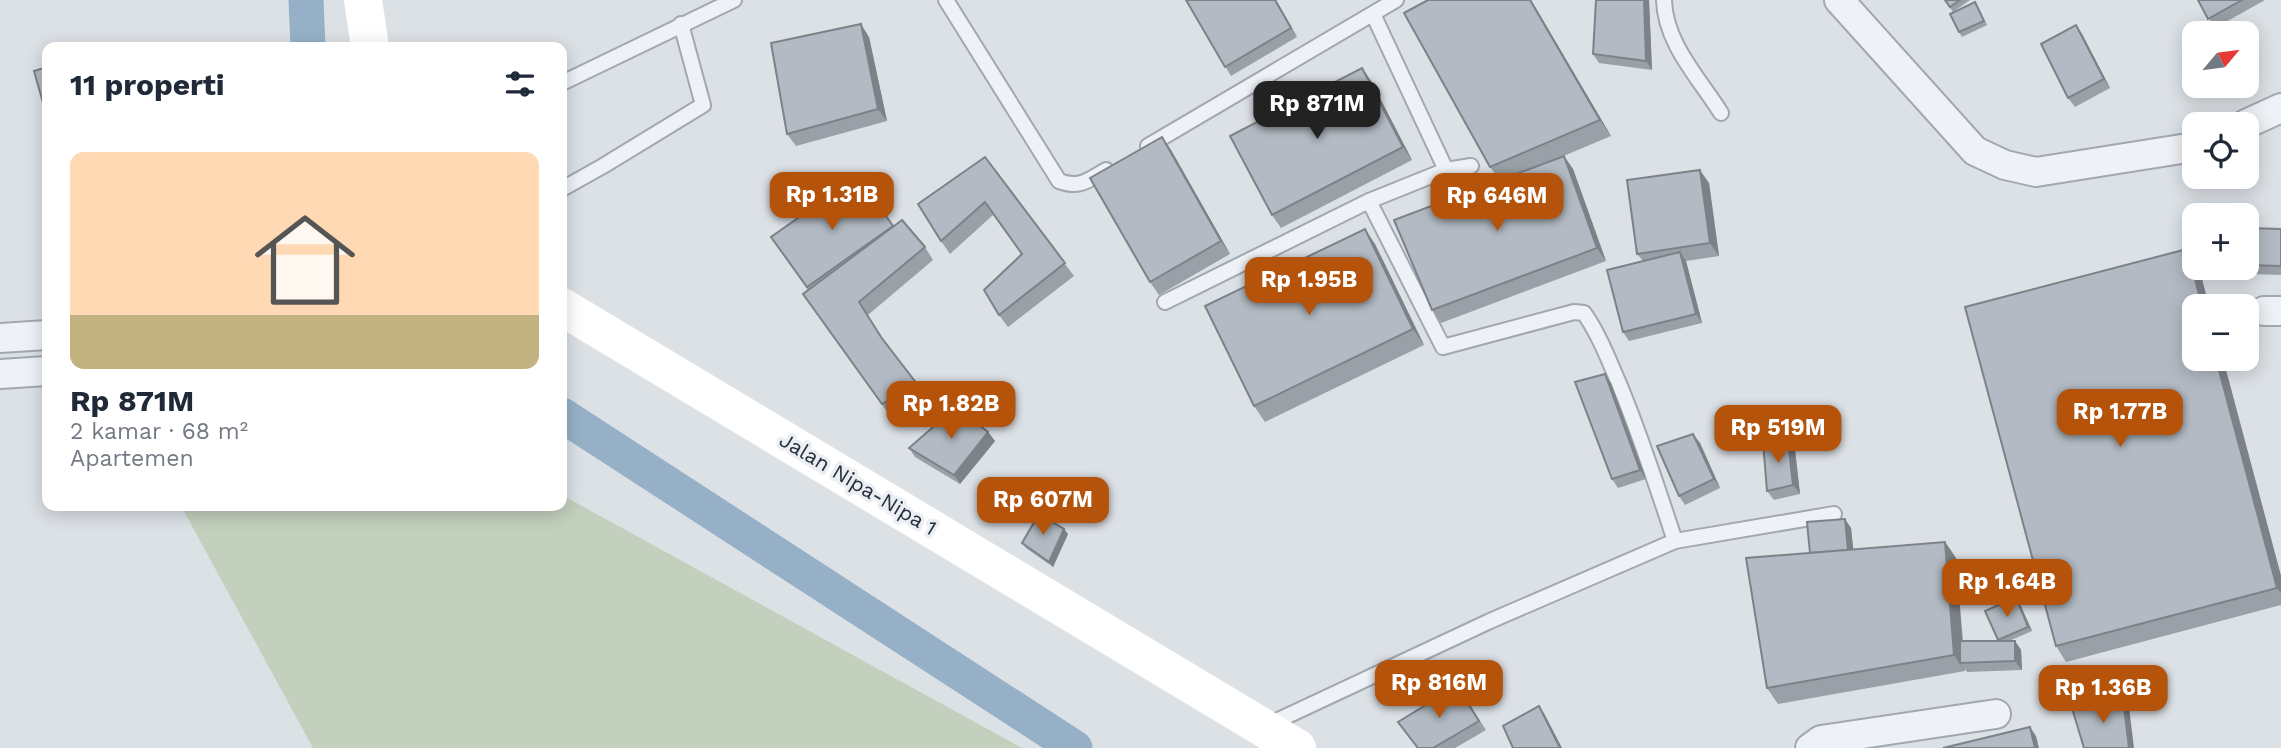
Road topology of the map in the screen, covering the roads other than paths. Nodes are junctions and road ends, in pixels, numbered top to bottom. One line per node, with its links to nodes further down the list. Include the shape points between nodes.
1 (363, 0): 9 (street)
2 (734, 0): 8 (lane)
3 (946, 0): 16 (lane, via 1059,181 1083,184)
4 (1396, 0): 7 (lane)
5 (1664, 0): 12 (lane, via 1675,43)
6 (1839, 0): 14 (street, via 1975,151 2005,165 2036,172)
7 (1373, 14): 15 (lane); 18 (lane)
8 (681, 24): 10 (lane); 19 (lane, via 703,105)
9 (369, 42)
10 (567, 81)
11 (2281, 108): 13 (street)
12 (1721, 113)
13 (2259, 118)
14 (2182, 149)
15 (1141, 150)
16 (1117, 163)
17 (1471, 166): 18 (lane)
18 (1446, 170): 20 (lane)
19 (567, 186)
20 (1369, 201): 21 (lane); 28 (lane, via 1443,347 1584,313 1606,352 1636,426)
21 (1165, 302)
22 (567, 310): 30 (street, Jalan Nipa-Nipa 1)
23 (42, 335): 24 (street)
24 (0, 338)
25 (42, 371): 26 (street)
26 (0, 374)
27 (1834, 514): 28 (lane)
28 (1675, 541): 30 (lane, via 1489,621)
29 (1996, 714): 32 (street, via 1821,740)
30 (1264, 727): 31 (street, Jalan Nipa-Nipa 1)
31 (1297, 748)
32 (1810, 748)

